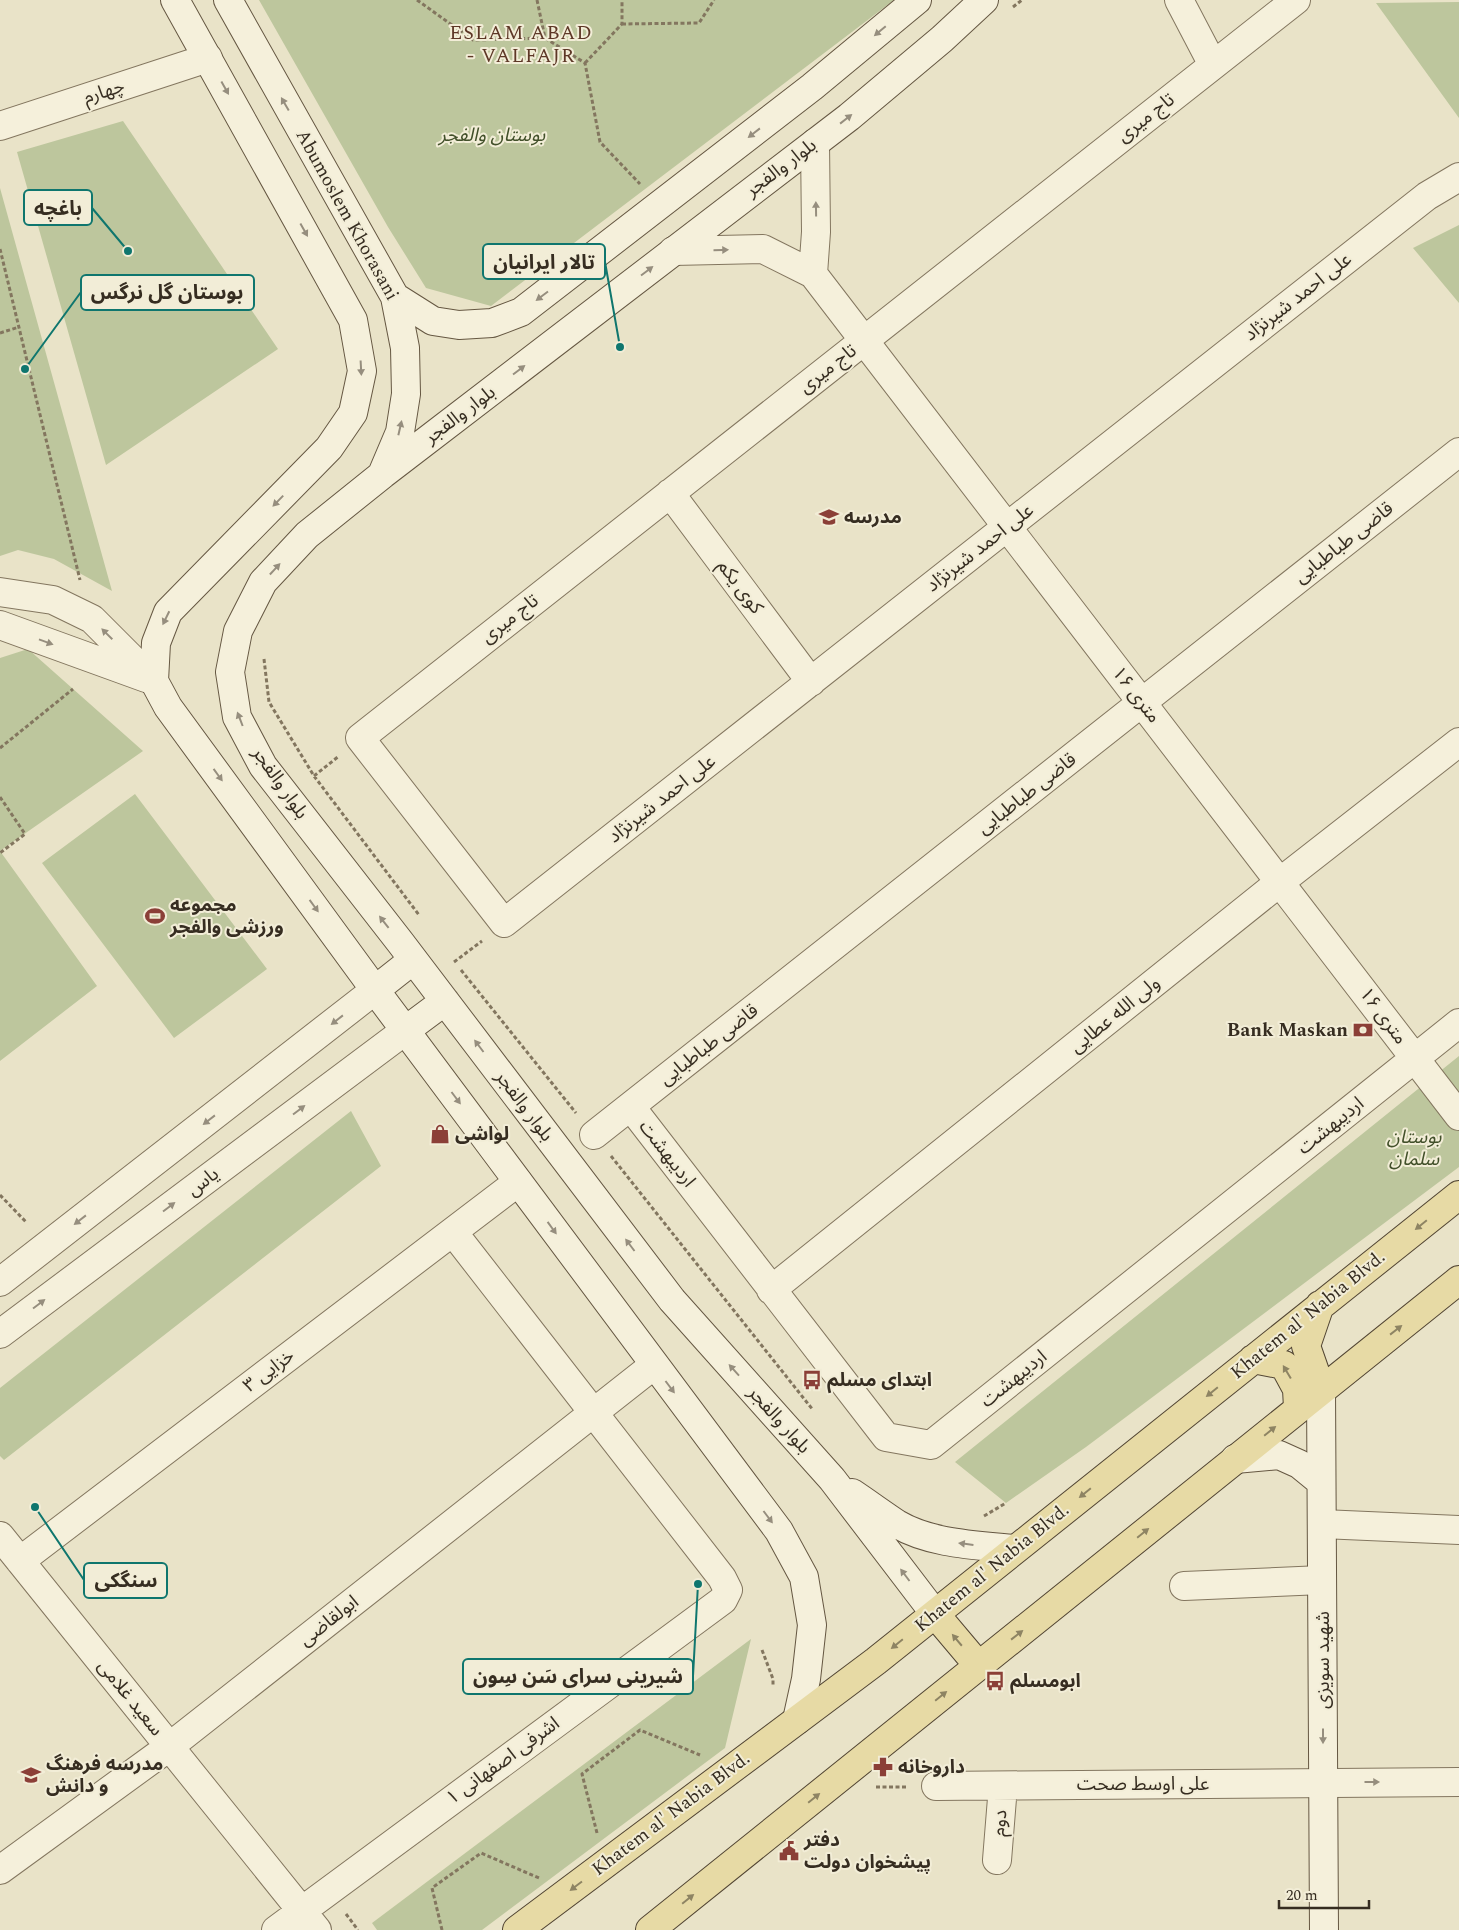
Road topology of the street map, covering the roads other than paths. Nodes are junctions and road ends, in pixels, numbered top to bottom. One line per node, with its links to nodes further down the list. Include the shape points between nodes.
1 (175, 0): 7 (street)
2 (228, 0): 14 (street, Abumoslem Khorasani, one-way to 2)
3 (917, 0): 14 (street, one-way to 14, via 812,88 521,312 492,323 459,325 433,321)
4 (1179, 0): 8 (street)
5 (1296, 0): 8 (street, تاج میری)
6 (995, 6): 10 (street, بلوار والفجر, one-way to 6, via 942,39)
7 (208, 58): 9 (street, چهارم); 22 (street, one-way to 22, via 354,320 362,371 354,413 329,448 168,612 156,643)
8 (1213, 65): 15 (street, تاج میری)
9 (0, 126)
10 (815, 143): 12 (street, بلوار والفجر); 13 (street, one-way to 10)
11 (1459, 177): 19 (street, علی احمد شیرنژاد, via 1427,196)
12 (673, 251): 13 (street, one-way to 13, via 763,249); 17 (street, بلوار والفجر, one-way to 12)
13 (813, 274): 15 (street, ۱۶ متری)
14 (395, 296): 17 (street, Abumoslem Khorasani, one-way to 14, via 400,432 406,394 405,348)
15 (864, 340): 18 (street, تاج میری); 19 (street, ۱۶ متری)
16 (1459, 452): 24 (street, قاضی طباطبایی)
17 (383, 474): 28 (street, بلوار والفجر, one-way to 17, via 263,766 238,716 230,672 238,631 263,582 307,535)
18 (670, 493): 23 (street, کوی یکم); 27 (street, تاج میری, via 360,738)
19 (1007, 527): 23 (street, علی احمد شیرنژاد); 24 (street, ۱۶ متری)
20 (0, 592): 22 (street, one-way to 20, via 92,619 53,600)
21 (0, 625): 22 (street, one-way to 22)
22 (154, 681): 29 (street, one-way to 29, via 168,707)
23 (810, 682): 27 (street, علی احمد شیرنژاد)
24 (1142, 702): 26 (street, ۱۶ متری); 34 (street, قاضی طباطبایی)
25 (1459, 742): 26 (street, ولی الله عطایی)
26 (1280, 882): 33 (street, ۱۶ متری); 42 (street, ولی الله عطایی)
27 (504, 923)
28 (413, 960): 29 (street); 30 (street, بلوار والفجر)
29 (375, 990): 32 (street); 41 (street, one-way to 41)
30 (444, 1001): 32 (street, یاس); 51 (street, بلوار والفجر, one-way to 30, via 672,1300)
31 (1459, 1023): 33 (street, اردیبهشت)
32 (406, 1030): 37 (street, one-way to 37); 44 (street, یاس, one-way to 32)
33 (1415, 1059): 35 (street, ۱۶ متری); 42 (street, اردیبهشت, via 931,1445 886,1437)
34 (631, 1106): 36 (street, قاضی طباطبایی); 42 (street, اردیبهشت)
35 (1459, 1116)
36 (594, 1135)
37 (518, 1182): 39 (street, خزایی ۳); 46 (street, one-way to 46)
38 (1459, 1194): 43 (main road, Khatem al' Nabia Blvd., one-way to 43)
39 (453, 1232): 49 (street); 57 (street, خزایی ۳)
40 (1459, 1280): 47 (main road, one-way to 40)
41 (0, 1282)
42 (772, 1290)
43 (1320, 1305): 45 (main road, Khatem al' Nabia Blvd.); 47 (main road, via 1306,1346)
44 (0, 1334)
45 (1253, 1359): 48 (main road, one-way to 45, via 1297,1389 1284,1365); 56 (main road, Khatem al' Nabia Blvd., one-way to 56)
46 (654, 1365): 49 (street, ابولقاضی); 62 (street, one-way to 62, via 779,1531 804,1577 812,1625)
47 (1321, 1390): 48 (main road); 52 (street, شهید سویزی)
48 (1298, 1408): 50 (main road, one-way to 48)
49 (593, 1412): 63 (street, ابولقاضی); 70 (street, اشرفی اصفهانی ۱, via 722,1578 728,1590 723,1600)
50 (1236, 1458): 52 (street, via 1279,1455 1299,1464); 61 (main road, one-way to 50)
51 (832, 1479): 56 (street, one-way to 51, via 955,1543 924,1535 898,1524); 60 (street, بلوار والفجر, one-way to 51)
52 (1321, 1482): 53 (street, شهید سویزی)
53 (1322, 1524): 54 (street); 58 (street, شهید سویزی)
54 (1459, 1530)
55 (0, 1536): 57 (street, سعید غلامی)
56 (1015, 1549): 60 (main road, Khatem al' Nabia Blvd.)
57 (20, 1561): 63 (street, سعید غلامی)
58 (1322, 1580): 59 (street); 65 (street, شهید سویزی, one-way to 65)
59 (1184, 1586)
60 (935, 1614): 61 (main road, one-way to 60); 62 (main road, Khatem al' Nabia Blvd., one-way to 62)
61 (978, 1666): 73 (main road, one-way to 61)
62 (797, 1720): 72 (main road, Khatem al' Nabia Blvd., one-way to 72)
63 (169, 1747): 69 (street, ابولقاضی); 70 (street, سعید غلامی)
64 (1459, 1782): 65 (street, علی اوسط صحت, one-way to 64)
65 (1324, 1783): 67 (street, علی اوسط صحت); 74 (street, شهید سویزی)
66 (936, 1786): 67 (street, علی اوسط صحت)
67 (1003, 1786): 68 (street, دوم)
68 (997, 1860)
69 (0, 1870)
70 (309, 1920): 71 (street, اشرفی اصفهانی ۱)
71 (276, 1930)
72 (517, 1930)
73 (650, 1930)
74 (1324, 1930)

